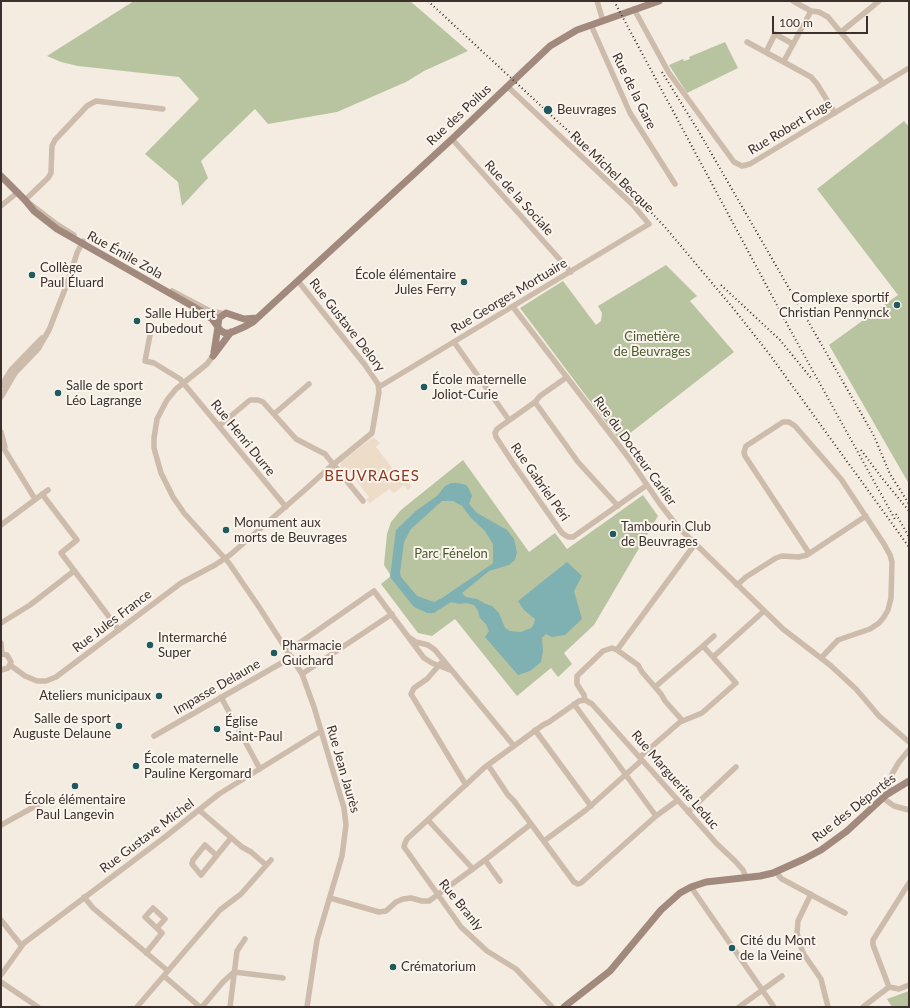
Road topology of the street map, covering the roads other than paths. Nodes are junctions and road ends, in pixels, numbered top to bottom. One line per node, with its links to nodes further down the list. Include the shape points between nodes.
1 (597, 1): 7 (street)
2 (658, 1): 5 (street, Rue des Poilus)
3 (793, 1): 6 (street)
4 (879, 1): 9 (street)
5 (634, 9): 7 (street, Rue des Poilus); 18 (street, Rue Robert Fuge, via 669,73 734,162 744,166 750,164)
6 (811, 11): 9 (street, via 828,17); 11 (street)
7 (602, 21): 8 (street, Rue des Poilus)
8 (591, 25): 16 (street, Rue des Poilus, via 550,46); 21 (street, Rue de la Gare, via 630,113)
9 (841, 32): 15 (street)
10 (747, 42): 12 (street)
11 (793, 44): 12 (street, via 775,34); 13 (street)
12 (766, 52): 13 (street)
13 (784, 61): 18 (street, via 811,77)
14 (909, 68): 15 (street, Rue Robert Fuge)
15 (884, 83): 18 (street, Rue Robert Fuge)
16 (507, 86): 19 (street, Rue des Poilus); 25 (street, Rue Michel Becque, via 633,205)
17 (163, 109): 23 (street, via 102,101 92,103 54,140 51,173)
18 (835, 113)
19 (452, 139): 27 (street, Rue de la Sociale); 28 (street, Rue des Poilus)
20 (1, 176): 22 (street, Rue Émile Zola)
21 (675, 184)
22 (18, 192): 23 (street, Rue Émile Zola); 24 (street)
23 (26, 200): 26 (street, Rue Émile Zola, via 34,211)
24 (1, 206)
25 (649, 224): 27 (street, Rue Georges Mortuaire)
26 (82, 242): 29 (street, Rue Émile Zola); 36 (street)
27 (571, 272): 30 (street, Rue Georges Mortuaire)
28 (298, 281): 33 (street, Rue des Poilus); 44 (street, Rue Gustave Delory, via 365,365)
29 (154, 282): 31 (street, Rue Émile Zola, via 200,306); 34 (street, Rue Émile Zola, via 203,312)
30 (513, 307): 38 (street, Rue Georges Mortuaire); 40 (street, Rue du Docteur Carlier)
31 (224, 314): 32 (street); 34 (street, via 219,318)
32 (234, 316): 33 (street); 35 (street, via 237,324)
33 (258, 318): 35 (street, Rue des Poilus, via 250,325)
34 (218, 326): 35 (street, via 223,332); 39 (street)
35 (232, 332): 39 (street)
36 (47, 334): 43 (street, via 11,370); 45 (street, via 36,351 14,373)
37 (150, 335): 41 (street, Rue Henri Durre, via 145,361 154,363)
38 (454, 342): 44 (street, Rue Georges Mortuaire); 48 (street)
39 (213, 356): 41 (street, Rue Jean Jaurès, via 207,364)
40 (567, 377): 46 (street); 55 (street, Rue du Docteur Carlier, via 628,457)
41 (183, 382): 49 (street, Rue Henri Durre); 66 (street, Rue Jean Jaurès, via 170,396 159,415 154,438 156,458 166,485 181,509)
42 (309, 384): 47 (street)
43 (1, 386)
44 (379, 387): 50 (street, Rue Gustave Delory)
45 (1, 397)
46 (535, 402): 48 (street); 60 (street, via 578,462)
47 (274, 414): 49 (street, via 263,402 252,400); 54 (street, via 296,439 322,452)
48 (509, 420): 60 (street, Rue Gabriel Péri, via 496,430 496,437 563,535 573,537)
49 (219, 426): 61 (street, Rue Henri Durre)
50 (374, 431): 54 (street, Rue Jules France)
51 (1, 432): 53 (street)
52 (1, 444): 53 (street)
53 (6, 452): 58 (street)
54 (334, 464): 59 (street); 61 (street, Rue Jules France)
55 (646, 485): 60 (street, Rue Gabriel Péri); 64 (street, Rue du Docteur Carlier, via 668,516)
56 (48, 490): 57 (street)
57 (42, 494): 58 (street); 67 (street, via 77,540 61,553)
58 (35, 499): 63 (street)
59 (363, 501)
60 (618, 506)
61 (286, 507): 66 (street, Rue Jules France)
62 (866, 516): 65 (street); 65 (street, via 834,470 795,426 787,422 779,424 746,446 744,452); 82 (street, via 887,548 891,559 892,590 889,606 884,617 876,625 864,632 838,640)
63 (1, 525)
64 (695, 544): 68 (street, Rue du Docteur Carlier); 77 (street)
65 (809, 553): 68 (street, via 799,557 776,558 746,577)
66 (226, 558): 72 (street, Rue Jules France, via 184,581); 78 (street, Rue Jean Jaurès)
67 (74, 571): 71 (street, via 30,605); 72 (street)
68 (737, 586): 69 (street, Rue du Docteur Carlier)
69 (764, 611): 81 (street); 82 (street, Rue du Docteur Carlier, via 785,631)
70 (392, 614): 73 (street); 78 (street, via 374,591); 88 (street)
71 (1, 623)
72 (119, 630): 85 (street, Rue Jules France, via 52,679 34,680)
73 (407, 635): 83 (street, via 414,641 431,647); 84 (street, via 425,659)
74 (714, 636): 76 (street)
75 (1, 643): 79 (street)
76 (703, 646): 81 (street); 89 (street)
77 (617, 650): 89 (street, via 638,665); 91 (street, via 605,650 577,676 577,684)
78 (288, 651): 80 (street, Rue Jean Jaurès)
79 (2, 654): 85 (street, via 9,657)
80 (292, 657): 88 (street, Rue Jean Jaurès); 90 (street, Impasse Delaune)
81 (713, 657): 93 (street, via 736,683 704,711)
82 (821, 658): 97 (street, Rue du Docteur Carlier)
83 (442, 659): 84 (street); 87 (street)
84 (440, 665): 87 (street); 106 (street, via 414,688 411,694)
85 (10, 666): 86 (street)
86 (1, 670)
87 (450, 670): 98 (street)
88 (302, 674): 95 (street, Rue Jean Jaurès)
89 (655, 687): 93 (street)
90 (221, 697): 96 (street, Impasse Delaune); 103 (street)
91 (585, 700): 92 (street); 100 (street, Rue Marguerite Leduc, via 595,706)
92 (574, 704): 94 (street); 104 (street)
93 (682, 720): 100 (street)
94 (535, 730): 98 (street); 111 (street)
95 (321, 731): 103 (street, Rue Gustave Michel); 134 (street, Rue Jean Jaurès, via 344,808 346,825 342,856)
96 (154, 736)
97 (909, 742)
98 (514, 746): 101 (street)
99 (909, 750): 107 (street, via 892,774 889,782)
100 (641, 758): 104 (street); 110 (street, Rue Marguerite Leduc)
101 (488, 765): 106 (street); 117 (street)
102 (736, 767): 114 (street)
103 (260, 770): 112 (street, Rue Gustave Michel, via 222,792)
104 (626, 775): 111 (street); 115 (street)
105 (909, 781): 107 (street, Rue des Déportés)
106 (466, 785): 116 (street)
107 (890, 793): 109 (street, Rue des Déportés)
108 (50, 798): 118 (street)
109 (883, 798): 113 (street, via 894,806); 126 (street, Rue des Déportés, via 854,825 820,850)
110 (678, 800): 114 (street, Rue Marguerite Leduc); 115 (street)
111 (591, 806): 120 (street)
112 (199, 810): 119 (street); 133 (street, Rue Gustave Michel)
113 (909, 810)
114 (688, 812): 127 (street, Rue Marguerite Leduc, via 741,868)
115 (656, 816): 120 (street, via 578,884)
116 (428, 820): 125 (street); 132 (street, Rue Branly, via 404,845)
117 (531, 824): 120 (street); 123 (street)
118 (1, 825)
119 (231, 838): 121 (street); 124 (street)
120 (544, 841)
121 (216, 855): 121 (street, via 205,846 192,864 201,875)
122 (271, 860): 124 (street)
123 (485, 860): 125 (street); 128 (street)
124 (266, 865): 141 (street, via 243,892 220,910)
125 (473, 869): 132 (street)
126 (777, 871): 127 (street, Rue des Déportés); 131 (street, via 780,878)
127 (746, 877): 130 (street, Rue des Déportés)
128 (500, 881)
129 (908, 886): 149 (street, via 872,942)
130 (691, 887): 150 (street); 157 (street, Rue des Déportés, via 674,897 663,908 606,975)
131 (811, 894): 135 (street); 160 (street, via 798,921 797,933 805,956 821,979)
132 (438, 895): 134 (street, via 424,902 411,898 403,899 381,912); 156 (street, Rue Branly, via 459,924 480,945 516,969)
133 (84, 897): 139 (street, Rue Gustave Michel); 140 (street)
134 (330, 898): 155 (street, Rue Jean Jaurès, via 316,945)
135 (846, 913)
136 (1, 920): 139 (street)
137 (157, 928): 140 (street, via 162,933)
138 (245, 939): 142 (street, via 238,949)
139 (21, 945): 143 (street, Rue Gustave Michel)
140 (146, 953): 141 (street)
141 (168, 971): 144 (street)
142 (234, 972): 146 (street); 153 (street); 154 (street)
143 (1, 976)
144 (164, 976): 152 (street); 153 (street)
145 (782, 976): 150 (street)
146 (283, 978)
147 (1, 982): 151 (street)
148 (909, 985): 149 (street, via 899,989)
149 (889, 987): 161 (street)
150 (763, 990): 158 (street); 159 (street)
151 (38, 1007)
152 (137, 1007)
153 (201, 1007)
154 (230, 1007)
155 (307, 1007)
156 (552, 1007)
157 (564, 1007)
158 (739, 1007)
159 (774, 1007)
160 (828, 1007)
161 (863, 1007)

